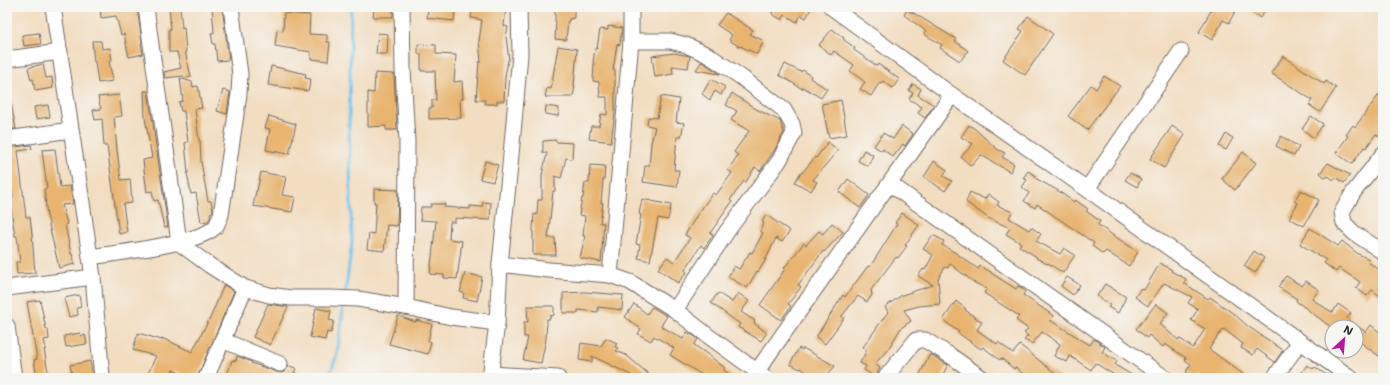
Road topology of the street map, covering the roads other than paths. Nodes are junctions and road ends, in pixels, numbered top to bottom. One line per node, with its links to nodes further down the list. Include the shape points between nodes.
1 (53, 7): 9 (street)
2 (146, 7): 18 (street)
3 (231, 7): 18 (street, via 240,74 221,215 216,226 209,232)
4 (402, 7): 26 (street, via 408,141)
5 (519, 7): 21 (street, via 520,55)
6 (631, 7): 8 (street)
7 (831, 7): 12 (street)
8 (631, 41): 22 (street); 27 (street, via 670,41 708,55 784,110 794,133 779,161 728,230)
9 (60, 52): 11 (street); 13 (street)
10 (1180, 52): 17 (street)
11 (7, 59)
12 (952, 95): 16 (street); 17 (street)
13 (71, 130): 14 (street); 20 (street)
14 (7, 139)
15 (1383, 154): 19 (street, via 1342,212 1344,223 1354,233)
16 (890, 184): 33 (street); 34 (street)
17 (1087, 189): 31 (street)
18 (179, 243): 20 (street); 25 (street)
19 (1383, 252)
20 (90, 257): 23 (street)
21 (500, 264): 22 (street); 28 (street)
22 (610, 275): 27 (street, via 630,282)
23 (93, 277): 24 (street); 37 (street)
24 (7, 288)
25 (245, 288): 26 (street, via 269,296 344,299); 30 (street)
26 (406, 307): 28 (street, via 451,317)
27 (675, 310): 34 (street)
28 (497, 322): 35 (street)
29 (7, 326): 36 (street)
30 (222, 340): 32 (street); 38 (street)
31 (1300, 342): 43 (street); 44 (street)
32 (280, 364)
33 (1147, 373): 42 (street)
34 (762, 375)
35 (490, 376): 39 (street)
36 (14, 378)
37 (102, 378)
38 (206, 378)
39 (558, 378)
40 (885, 378): 41 (street, via 916,340 925,340)
41 (982, 378)
42 (1165, 378)
43 (1274, 378)
44 (1351, 378)

